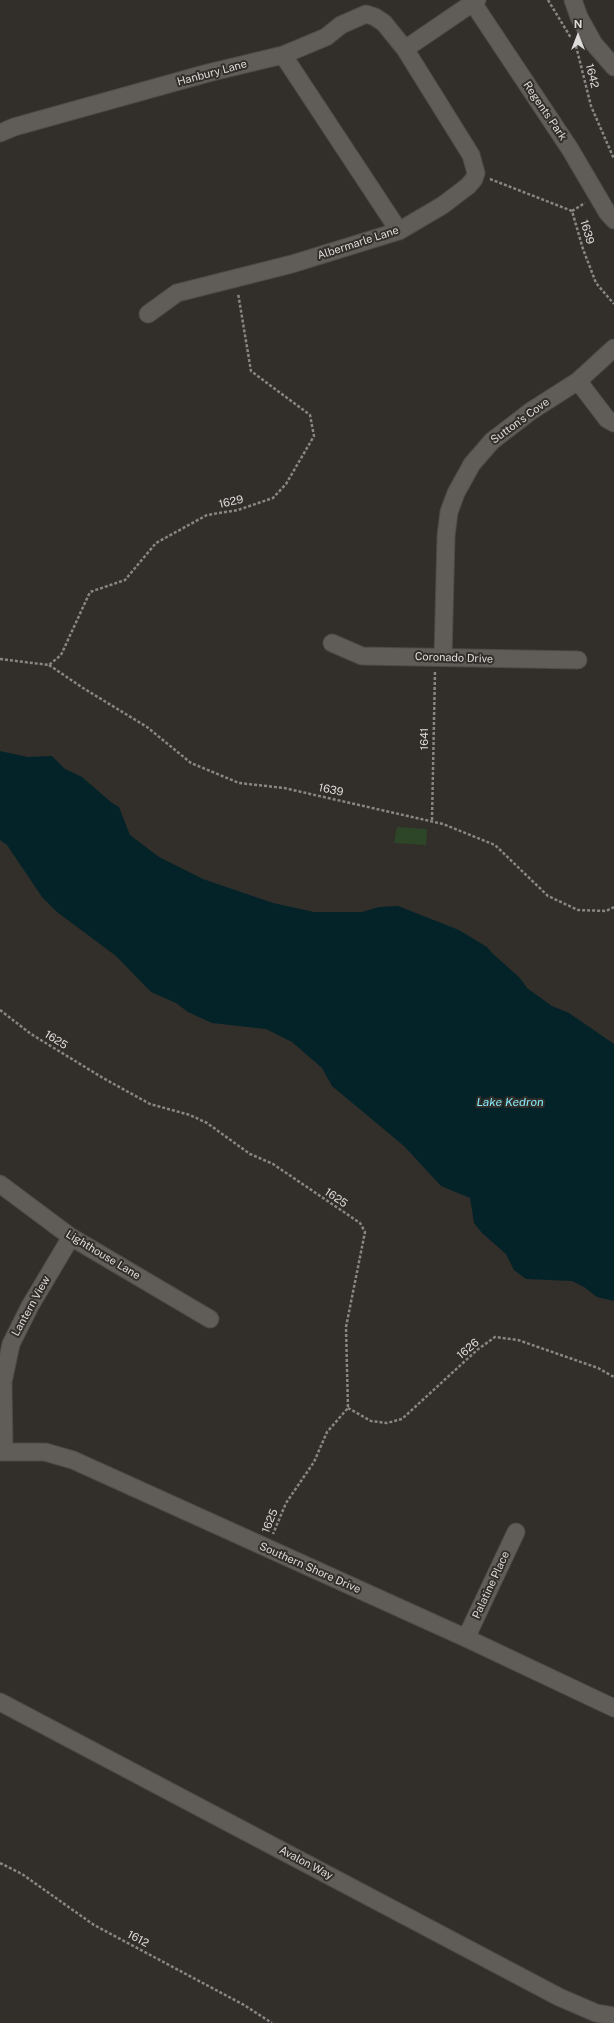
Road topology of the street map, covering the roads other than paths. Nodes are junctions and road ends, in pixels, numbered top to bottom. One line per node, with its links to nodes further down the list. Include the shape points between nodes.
1 (573, 0): 5 (street, via 594,44)
2 (465, 4): 3 (street); 7 (street, Regents Park, via 570,149)
3 (405, 50): 4 (street, Hanbury Lane, via 384,23 366,14 342,25 326,37); 8 (street, Albermarle Lane, via 471,154 476,173 468,186)
4 (283, 55): 6 (street, Hanbury Lane, via 208,73); 8 (street)
5 (614, 67)
6 (0, 133)
7 (614, 220)
8 (399, 231): 9 (street, Albermarle Lane, via 342,249 177,293)
9 (148, 314)
10 (614, 348): 11 (street, Sutton's Cove)
11 (578, 381): 12 (street, via 607,419); 14 (street, Sutton's Cove, via 531,411 492,441 472,464 456,493 449,512 446,536)
12 (614, 423)
13 (332, 643): 14 (street, Coronado Drive, via 362,656)
14 (439, 657): 15 (street, Coronado Drive)
15 (578, 660)
16 (0, 1184): 17 (street, Lighthouse Lane)
17 (71, 1237): 18 (street, Lighthouse Lane); 19 (street, Lantern View, via 30,1306 11,1344 3,1382)
18 (210, 1319)
19 (2, 1451): 21 (street, Southern Shore Drive, via 45,1452 73,1460)
20 (516, 1532): 21 (street, Palatine Place)
21 (466, 1638): 23 (street, Southern Shore Drive)
22 (0, 1702): 24 (street, Avalon Way, via 559,1997 596,2013)
23 (614, 1708)
24 (614, 2016)

